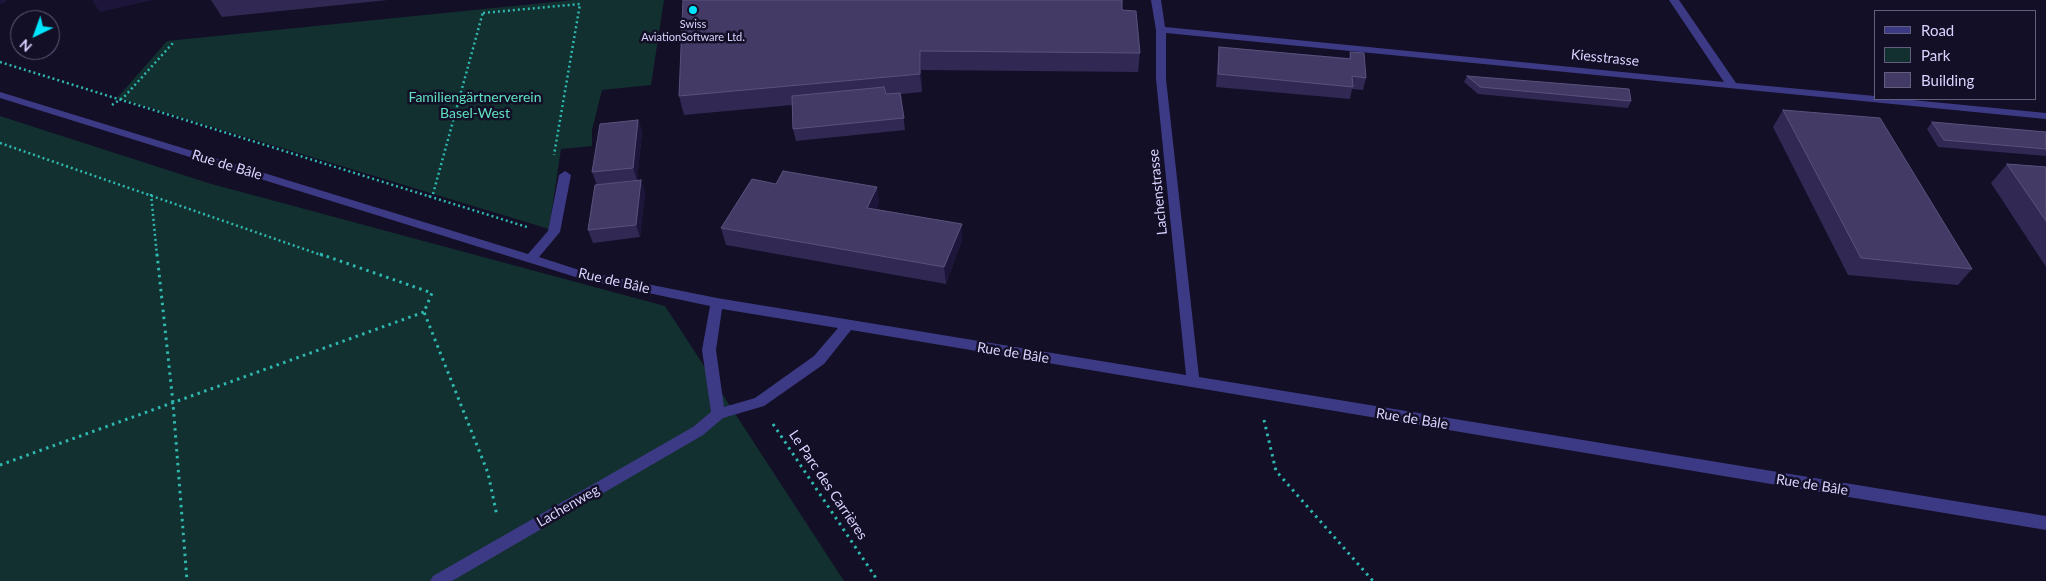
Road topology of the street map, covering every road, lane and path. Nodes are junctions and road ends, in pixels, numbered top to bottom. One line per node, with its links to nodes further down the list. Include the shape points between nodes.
1 (1156, 0): 3 (street, Lachenstrasse)
2 (1674, 0): 6 (street)
3 (1161, 30): 6 (street, Kiesstrasse); 24 (street, Lachenstrasse, via 1161,79)
4 (172, 43): 8 (path)
5 (0, 62): 8 (path)
6 (1732, 85): 9 (street, Kiesstrasse)
7 (0, 95): 12 (street, Rue de Bâle)
8 (121, 99): 12 (path); 17 (path)
9 (1874, 99)
10 (1884, 100): 11 (street, Kiesstrasse)
11 (2046, 116)
12 (86, 122): 18 (street, Rue de Bâle)
13 (0, 143): 16 (path)
14 (553, 159): 17 (path, via 580,4 483,13 433,194)
15 (565, 175): 19 (street)
16 (151, 194): 22 (path, via 432,293); 27 (path)
17 (428, 197): 18 (path); 19 (path)
18 (401, 219): 20 (street, Rue de Bâle)
19 (551, 235): 20 (street)
20 (530, 259): 21 (street, Rue de Bâle, via 582,275)
21 (717, 303): 23 (street, Rue de Bâle); 28 (street, via 710,350)
22 (424, 312): 27 (path); 31 (path, via 488,472)
23 (846, 326): 24 (street, Rue de Bâle); 26 (street, via 819,360)
24 (1193, 382): 25 (street, Rue de Bâle)
25 (1258, 393): 30 (street, Rue de Bâle); 35 (path, via 1276,471)
26 (759, 402): 28 (street); 34 (path, Le Parc des Carrières)
27 (172, 403): 29 (path); 32 (path)
28 (718, 414): 31 (street, Lachenweg, via 698,432)
29 (0, 465)
30 (2046, 523)
31 (502, 544): 33 (street, Lachenweg)
32 (187, 581)
33 (438, 581)
34 (878, 581)
35 (1373, 581)

